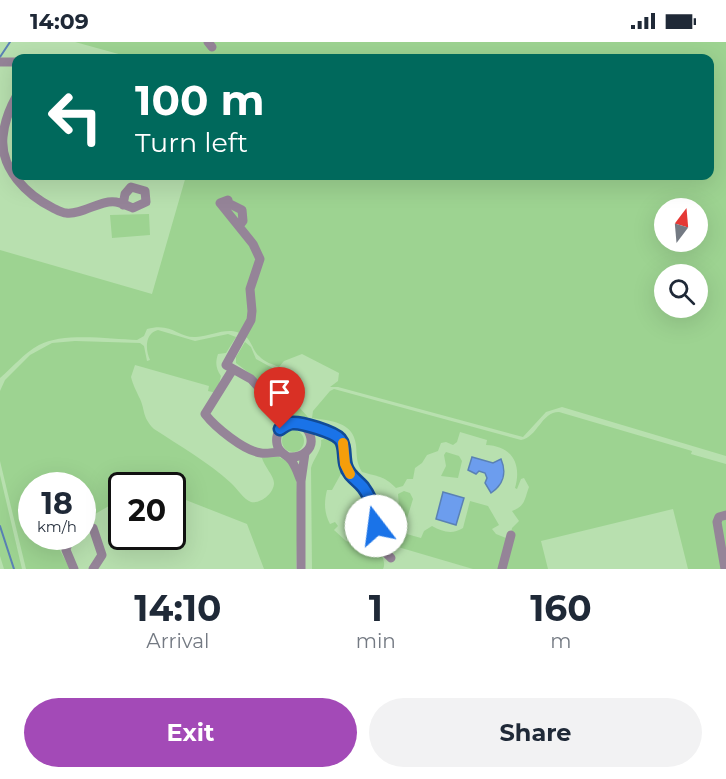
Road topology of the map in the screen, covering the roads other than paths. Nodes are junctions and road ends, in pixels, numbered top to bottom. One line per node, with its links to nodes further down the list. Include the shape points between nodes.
1 (12, 106): 2 (street, via 3,137 5,161)
2 (12, 172)
3 (17, 180): 5 (street, via 38,201 65,213 114,201)
4 (226, 204): 6 (street, via 260,259 250,289 251,320)
5 (123, 205)
6 (229, 367): 7 (street, via 250,379); 13 (street, via 205,414 237,442)
7 (273, 404): 8 (street); 10 (street)
8 (292, 423): 9 (street); 10 (street)
9 (302, 426): 11 (street); 12 (street, via 309,433)
10 (278, 433): 13 (street); 15 (street, via 278,447)
11 (334, 434): 12 (street, via 317,437); 21 (street, via 343,444 348,471 373,506 376,538)
12 (310, 444): 14 (street)
13 (259, 452): 15 (street)
14 (305, 453): 15 (street, via 295,458); 16 (street)
15 (285, 454): 16 (street)
16 (301, 481): 24 (street)
17 (726, 515): 26 (street, via 717,522)
18 (511, 535): 25 (street)
19 (96, 537): 23 (street, via 102,555)
20 (66, 550): 22 (street)
21 (391, 558)
22 (74, 569)
23 (93, 569)
24 (301, 569)
25 (502, 569)
26 (725, 569)

